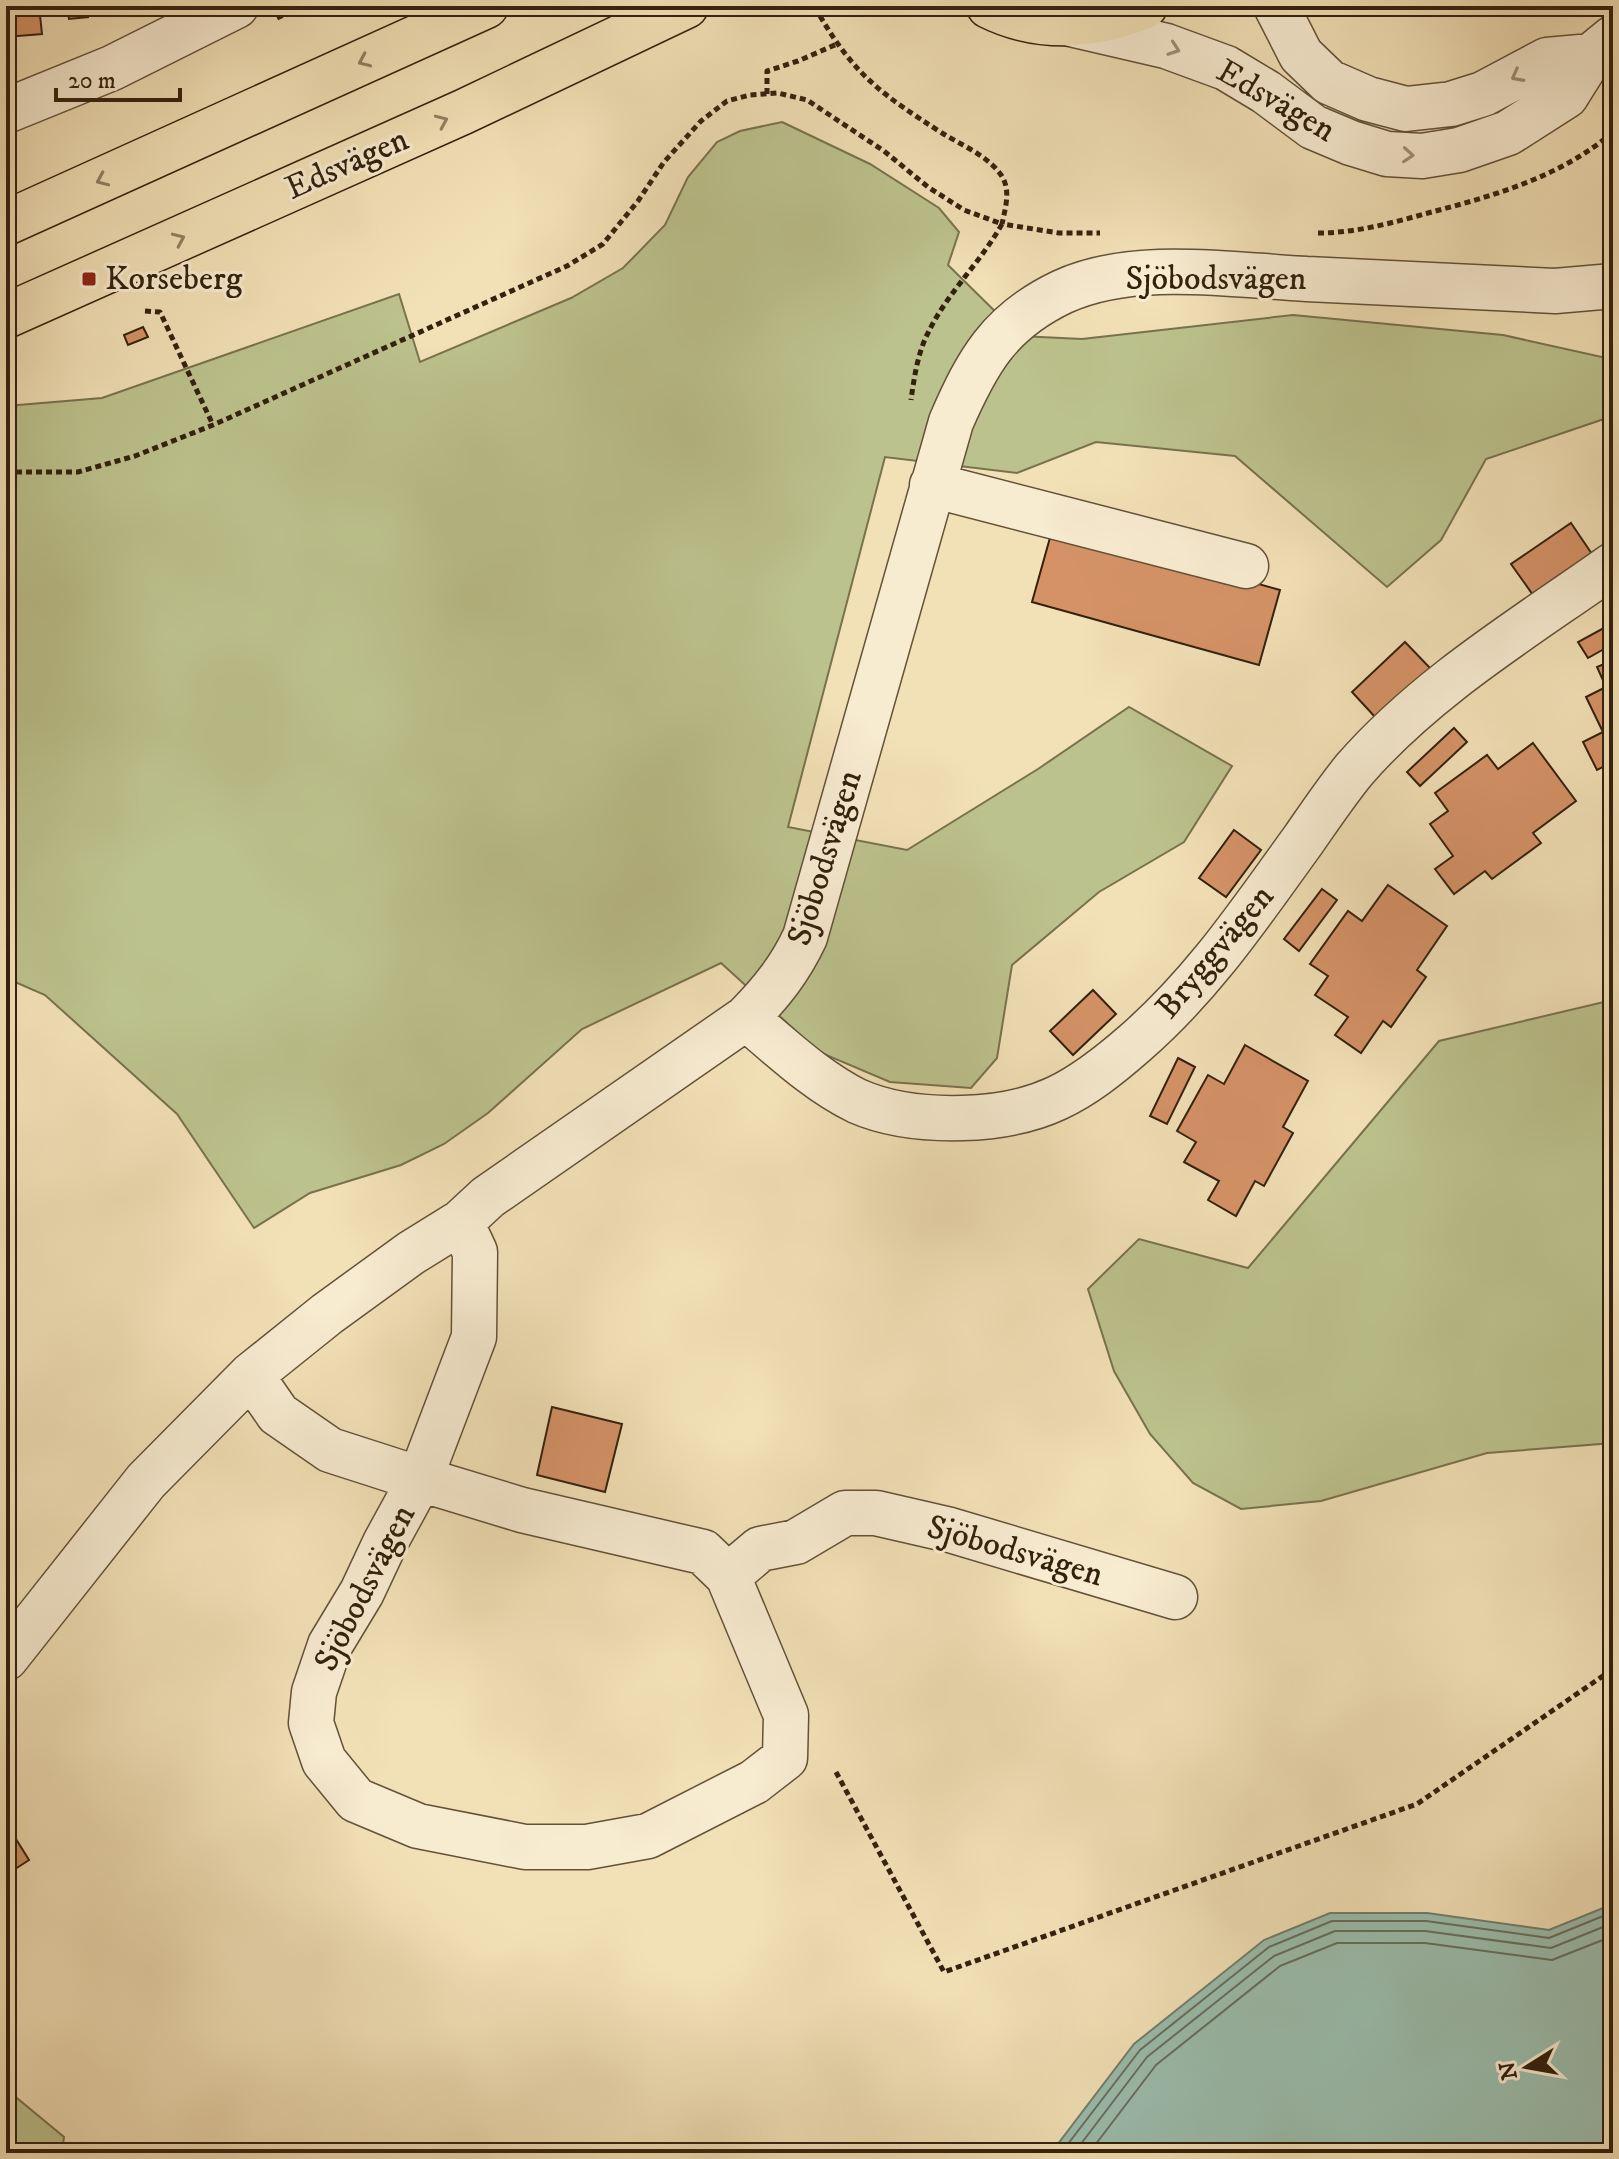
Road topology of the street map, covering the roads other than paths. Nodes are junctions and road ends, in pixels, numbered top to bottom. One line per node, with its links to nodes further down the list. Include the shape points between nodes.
1 (236, 6): 9 (street, via 112,68)
2 (486, 6): 10 (main road, one-way to 10)
3 (686, 6): 12 (main road, Edsvägen, one-way to 3)
4 (989, 6): 7 (main road, via 1020,18)
5 (1145, 6): 7 (main road)
6 (1276, 6): 8 (street, Edsvägen, one-way to 6, via 1547,60 1483,94 1406,109 1329,82 1301,55)
7 (1071, 24): 8 (street, Edsvägen, one-way to 8, via 1166,46 1226,68 1313,127 1387,154 1422,156 1508,133 1566,96)
8 (1603, 54)
9 (6, 111)
10 (6, 223)
11 (1613, 286): 13 (street, Sjöbodsvägen, via 1555,291 1177,272 1097,281 1062,292 994,341 951,422)
12 (6, 316)
13 (932, 485): 15 (street); 16 (street, Sjöbodsvägen, via 805,937 786,972)
14 (1613, 565): 16 (street, Bryggvägen, via 1406,716 1353,771 1233,937 1172,1010 1099,1074 1066,1095 985,1117 892,1113 856,1100 815,1075)
15 (1246, 566)
16 (746, 1018): 17 (street, Sjöbodsvägen, via 488,1197)
17 (461, 1222): 18 (street, Sjöbodsvägen, via 411,1253); 19 (street, Sjöbodsvägen, via 475,1252 474,1337)
18 (251, 1375): 19 (street, Sjöbodsvägen, via 278,1414 330,1450); 22 (street, Sjöbodsvägen, via 146,1481)
19 (420, 1479): 20 (street, Sjöbodsvägen, via 522,1510 703,1552); 20 (street, Sjöbodsvägen, via 330,1645 314,1692 311,1723 324,1761 356,1800 418,1826 525,1847 587,1847 648,1836 754,1782 785,1758 786,1715)
20 (728, 1576): 21 (street, Sjöbodsvägen, via 760,1549 796,1542 845,1513 876,1513)
21 (1175, 1597)
22 (17, 1644)

